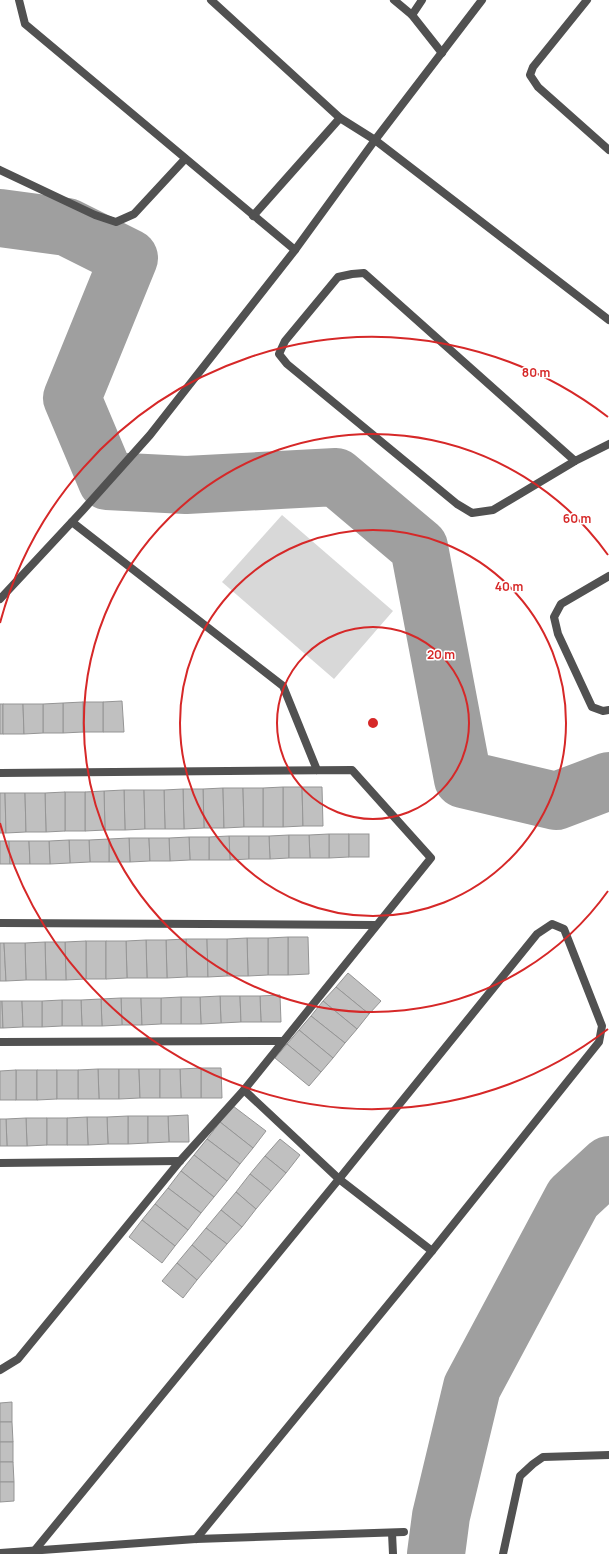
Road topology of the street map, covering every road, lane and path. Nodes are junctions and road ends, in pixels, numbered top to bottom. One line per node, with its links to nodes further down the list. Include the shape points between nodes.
1 (19, 0): 12 (street, via 25,24)
2 (211, 0): 9 (street)
3 (394, 0): 7 (street)
4 (422, 0): 7 (street)
5 (482, 0): 8 (street)
6 (586, 0): 11 (street, via 533,67 530,75 538,86)
7 (412, 14): 8 (street)
8 (442, 53): 10 (street)
9 (340, 118): 10 (street); 14 (street)
10 (375, 140): 15 (street); 16 (street)
11 (609, 150)
12 (185, 158): 13 (street, via 134,214 116,222 95,215); 14 (street)
13 (0, 170)
14 (253, 216): 15 (street)
15 (295, 250): 19 (street, via 150,435)
16 (609, 320)
17 (609, 444): 18 (street)
18 (575, 461): 18 (street, via 493,510 472,513 457,504 287,364 280,354 285,341 338,277 364,273)
19 (72, 522): 21 (street); 23 (street, via 283,686)
20 (609, 576): 22 (street, via 561,604 554,617 558,634 592,707 603,711)
21 (0, 599)
22 (609, 710)
23 (317, 770): 24 (street); 26 (street, via 352,770 431,858)
24 (0, 773)
25 (0, 923): 26 (street)
26 (376, 925): 27 (street)
27 (282, 1041): 28 (street); 29 (street)
28 (0, 1042)
29 (244, 1090): 30 (street); 32 (street)
30 (180, 1161): 31 (street); 34 (street, via 18,1359)
31 (0, 1163)
32 (339, 1179): 33 (street); 33 (street, via 537,934 552,924 564,929 602,1026 599,1042); 39 (street)
33 (432, 1251): 38 (street)
34 (0, 1370)
35 (609, 1455): 42 (street, via 542,1457 520,1476)
36 (404, 1532): 37 (street)
37 (392, 1533): 38 (street); 41 (street)
38 (196, 1539): 39 (street)
39 (35, 1550): 40 (street)
40 (0, 1553)
41 (393, 1554)
42 (503, 1554)

